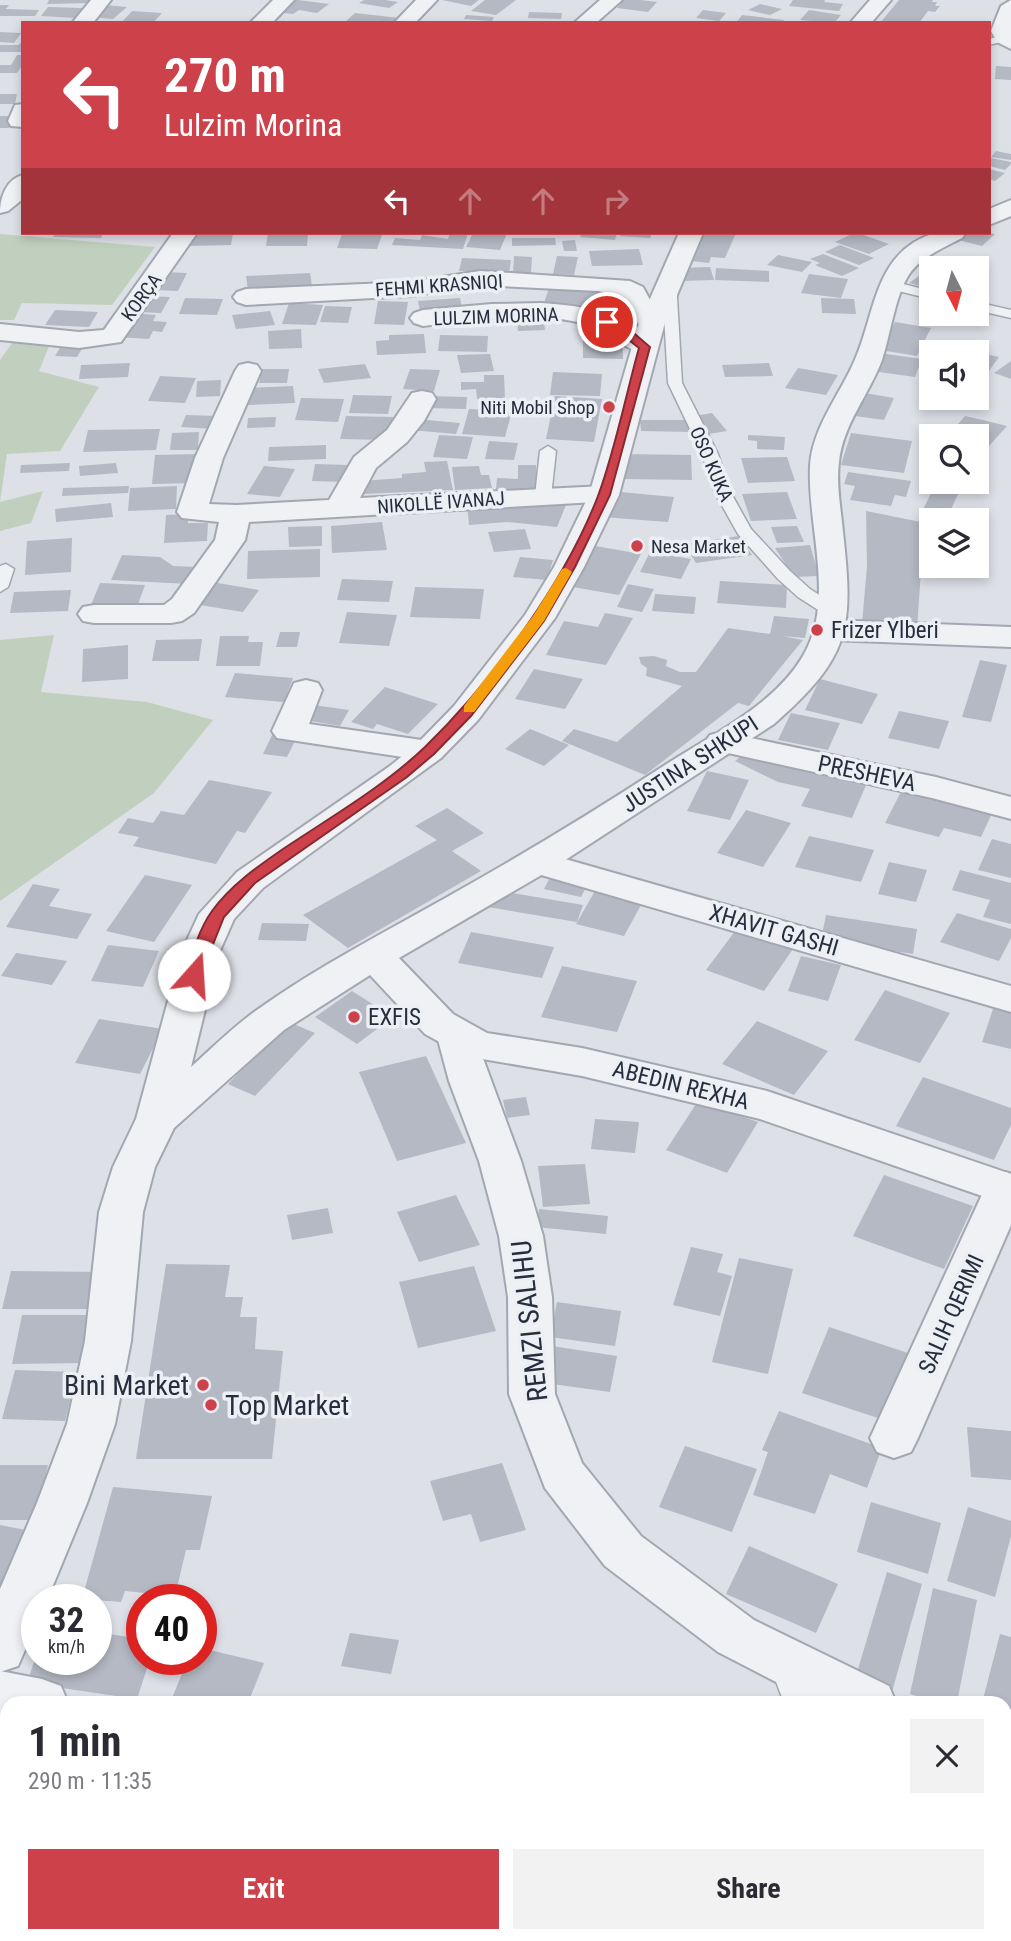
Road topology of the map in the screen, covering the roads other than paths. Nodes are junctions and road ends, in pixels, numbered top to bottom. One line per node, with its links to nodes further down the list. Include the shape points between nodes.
1 (101, 0): 7 (street)
2 (284, 0): 8 (street)
3 (427, 0): 9 (street)
4 (612, 0): 10 (street)
5 (881, 0): 11 (street)
6 (1010, 9): 12 (street)
7 (84, 21)
8 (262, 21)
9 (406, 21)
10 (586, 21)
11 (862, 21)
12 (1001, 41)
13 (19, 172): 14 (street, via 12,198)
14 (0, 206)
15 (1011, 207): 17 (street)
16 (1011, 216): 18 (street)
17 (991, 219)
18 (991, 220)
19 (184, 235): 29 (street, KORÇA, via 112,337 79,340)
20 (690, 235): 22 (street)
21 (950, 235): 23 (street, JUSTINA SHKUPI, via 919,251)
22 (669, 278): 30 (street); 41 (lane, OSO KUKA, via 675,383 710,454 723,493 744,531)
23 (891, 285): 24 (lane); 41 (street, JUSTINA SHKUPI, via 868,362 830,436 824,464 834,587)
24 (919, 292)
25 (246, 297): 30 (street, FEHMI KRASNIQI, via 410,289 480,278 621,286 634,292)
26 (989, 309): 27 (lane)
27 (1011, 314)
28 (422, 318): 30 (street, LULZIM MORINA, via 507,312 582,315)
29 (0, 332)
30 (648, 336): 34 (street)
31 (248, 371): 37 (street, NIKOLLË IVANAJ, via 192,512)
32 (422, 399): 36 (street, NIKOLLË IVANAJ, via 397,436 365,463)
33 (548, 450): 35 (lane)
34 (604, 495): 35 (street, NIKOLLË IVANAJ); 45 (street, via 539,618 466,713)
35 (543, 496): 36 (street, NIKOLLË IVANAJ)
36 (339, 509): 37 (street, NIKOLLË IVANAJ)
37 (236, 514): 40 (street, via 230,540 183,606 172,614)
38 (6, 569): 39 (lane)
39 (0, 587)
40 (94, 614)
41 (831, 621): 42 (street); 44 (street, JUSTINA SHKUPI, via 818,659 792,691)
42 (1011, 637)
43 (306, 690): 45 (street, via 289,732)
44 (722, 742): 46 (street, PRESHEVA); 47 (street, JUSTINA SHKUPI)
45 (429, 751): 51 (street, via 250,880 218,914 200,953)
46 (1011, 808)
47 (537, 862): 48 (street, JUSTINA SHKUPI); 49 (street, XHAVIT GASHI)
48 (374, 955): 50 (street, ABEDIN REXHA, via 439,1024); 51 (street, JUSTINA SHKUPI, via 271,1020)
49 (1011, 999)
50 (457, 1036): 52 (street, ABEDIN REXHA, via 479,1046 582,1062 767,1107); 55 (street, REMZI SALIHU, via 521,1236 530,1297 532,1394 562,1474 623,1550 736,1636)
51 (157, 1119): 54 (street, via 134,1167 121,1212 108,1340 90,1424 62,1503)
52 (1009, 1189): 53 (street, SALIH QERIMI)
53 (894, 1438)
54 (5, 1626)
55 (781, 1659): 56 (lane); 57 (street, REMZI SALIHU)
56 (796, 1696)
57 (856, 1696)

